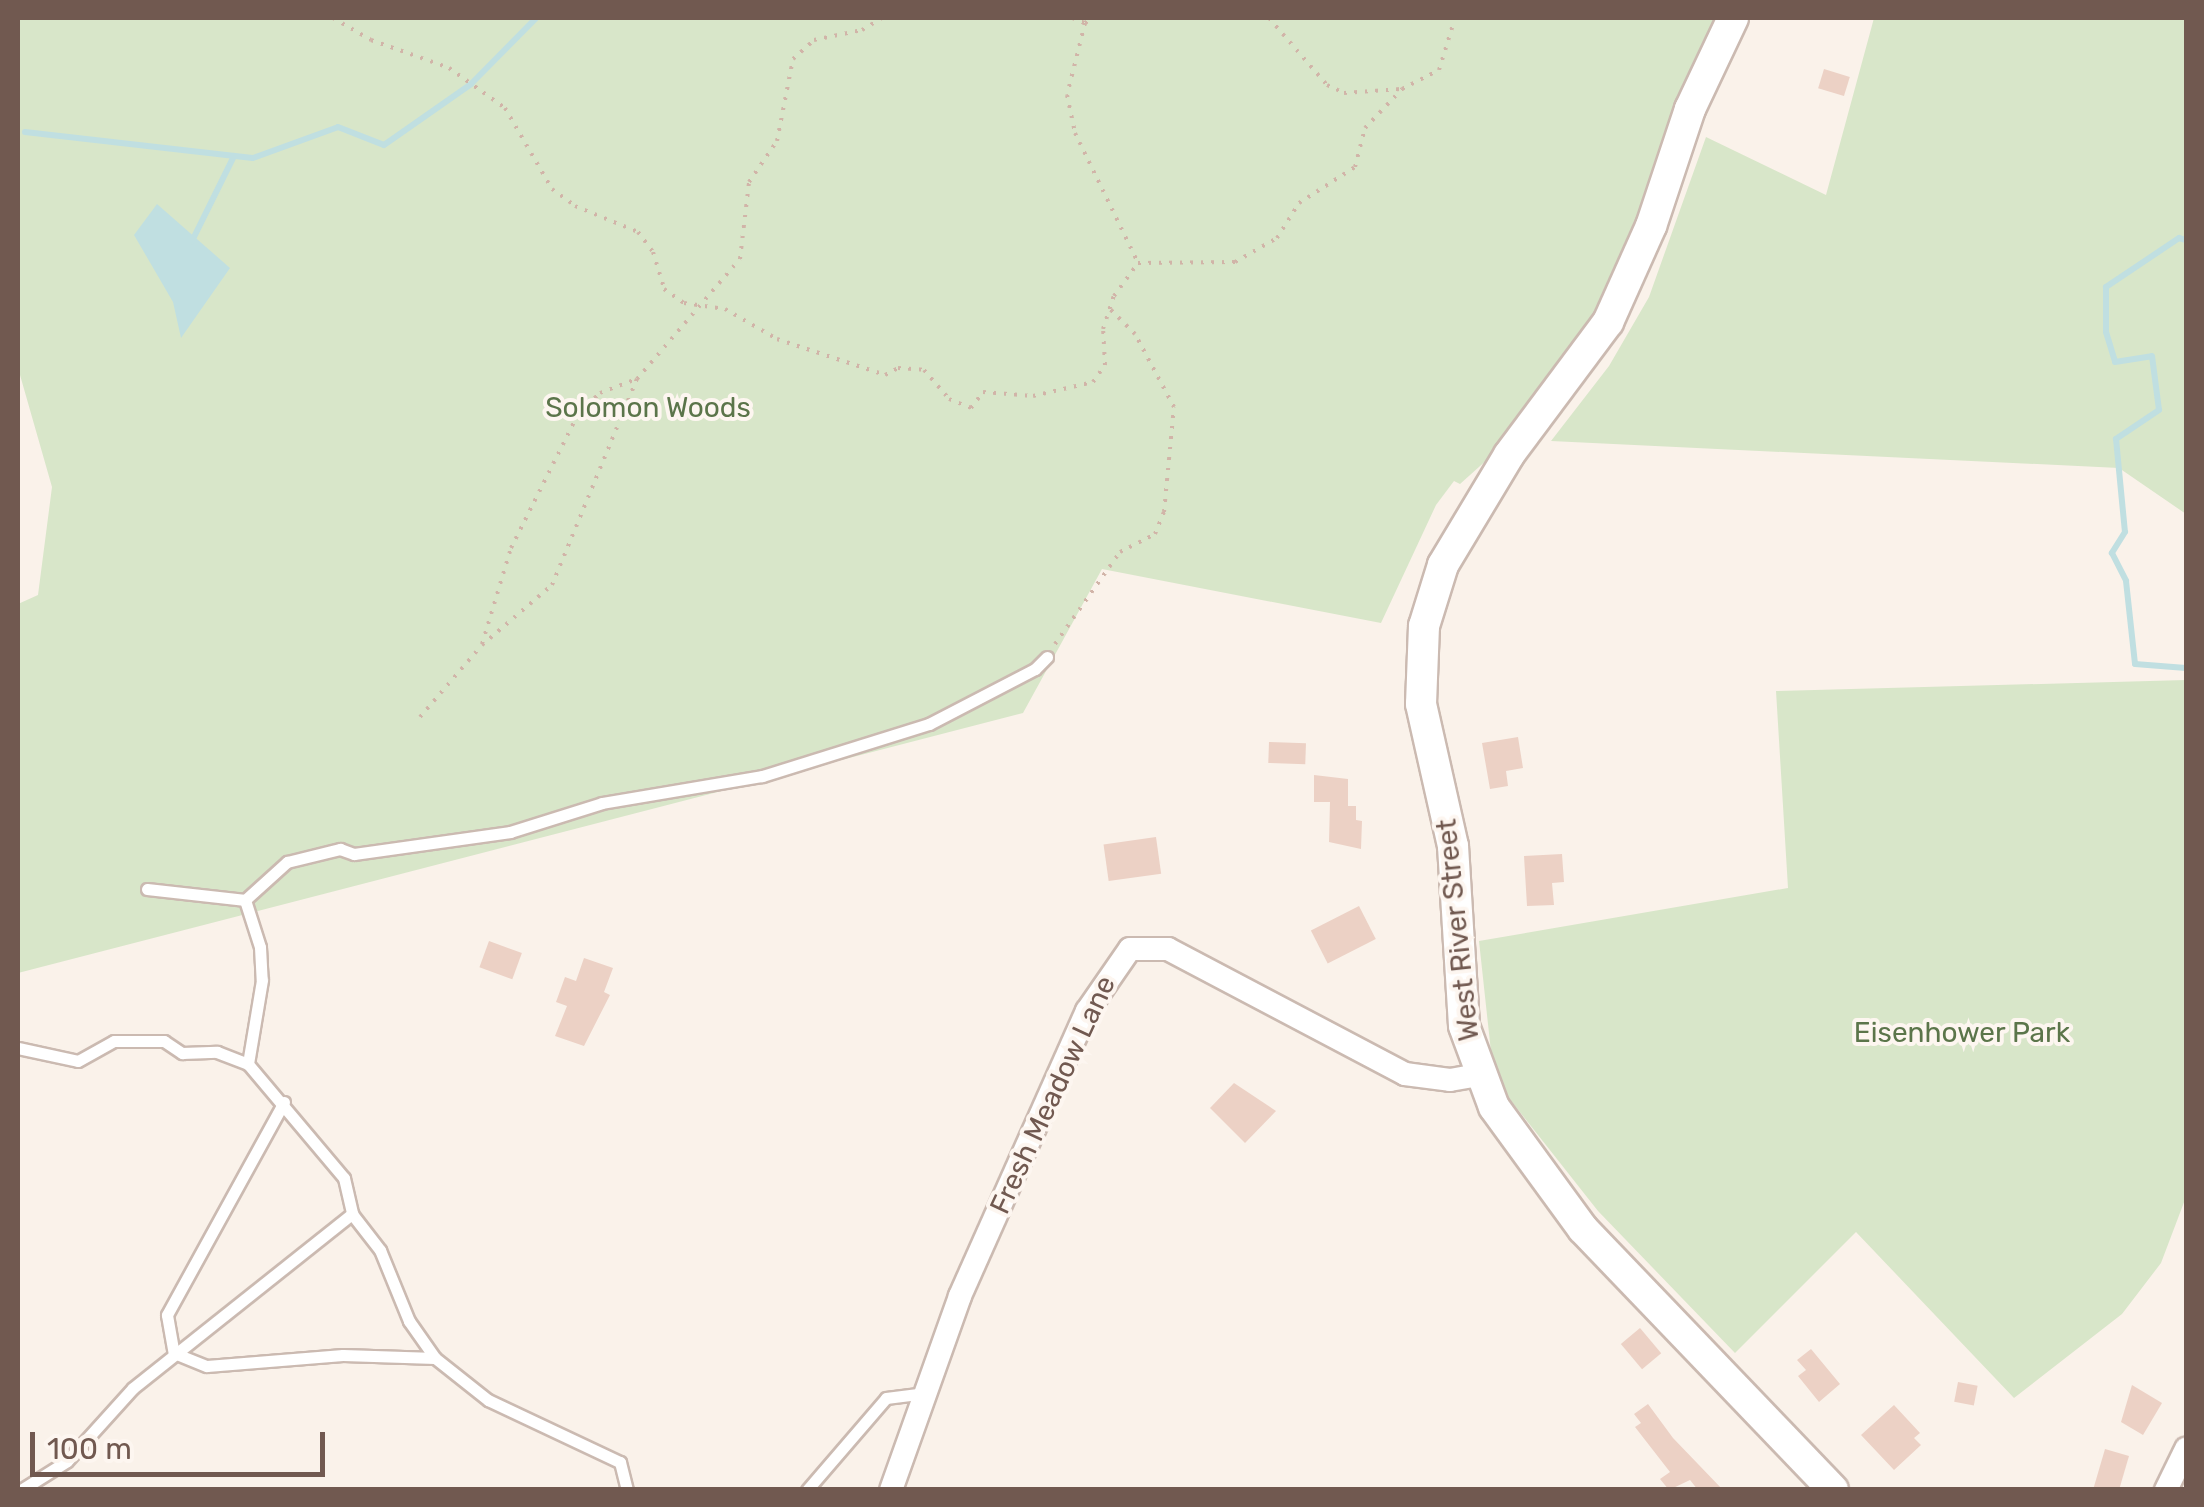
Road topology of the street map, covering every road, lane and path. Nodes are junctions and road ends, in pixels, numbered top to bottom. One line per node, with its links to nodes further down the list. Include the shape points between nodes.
1 (332, 18): 11 (path, via 449,68 505,108 552,189 638,232 654,252 664,289 684,303)
2 (882, 18): 11 (path, via 862,30 814,40 793,59 777,140 749,182 740,259)
3 (1072, 18): 8 (path)
4 (1093, 18): 8 (path)
5 (1269, 18): 9 (path, via 1344,93)
6 (1454, 18): 9 (path, via 1439,70)
7 (1733, 18): 21 (street, West River Street, via 1690,109 1651,226 1608,322 1470,514 1443,565 1424,626 1424,725 1453,846 1460,996)
8 (1084, 22): 10 (path, via 1067,95 1075,133)
9 (1402, 90): 10 (path, via 1365,128 1355,167 1299,203 1278,238 1236,262)
10 (1138, 263): 12 (path)
11 (707, 304): 12 (path, via 776,340 885,376 898,368 924,370 949,399 970,408 984,392 1033,396 1092,382 1105,365); 13 (path)
12 (1110, 309): 15 (path, via 1135,334 1174,407 1164,512 1155,534 1120,552)
13 (637, 379): 14 (path, via 552,585); 14 (path, via 600,394 580,412 511,548)
14 (482, 645): 16 (path)
15 (1047, 656): 18 (lane, via 1035,669 929,724 762,776 602,803 510,832 354,854 340,849 288,862)
16 (420, 717)
17 (147, 889): 18 (lane)
18 (245, 900): 20 (lane, via 262,980)
19 (18, 1048): 20 (lane, via 78,1061 114,1041 164,1041 182,1053 217,1052)
20 (248, 1064): 22 (lane)
21 (1478, 1074): 26 (street, Fresh Meadow Lane, via 1450,1080 1404,1074 1168,949 1130,950 1087,1011 960,1296); 32 (street, West River Street, via 1526,1158 1583,1228)
22 (284, 1102): 23 (lane, via 344,1178); 24 (lane, via 167,1315)
23 (352, 1214): 24 (lane); 25 (lane, via 380,1250 409,1320)
24 (174, 1354): 25 (lane, via 207,1366 343,1355); 28 (lane, via 67,1460)
25 (435, 1358): 29 (lane, via 488,1400 620,1462)
26 (926, 1393): 30 (lane, via 886,1398); 31 (street, Fresh Meadow Lane)
27 (2186, 1449): 33 (street)
28 (22, 1490)
29 (627, 1490)
30 (806, 1490)
31 (892, 1490)
32 (1833, 1490)
33 (2166, 1490)

